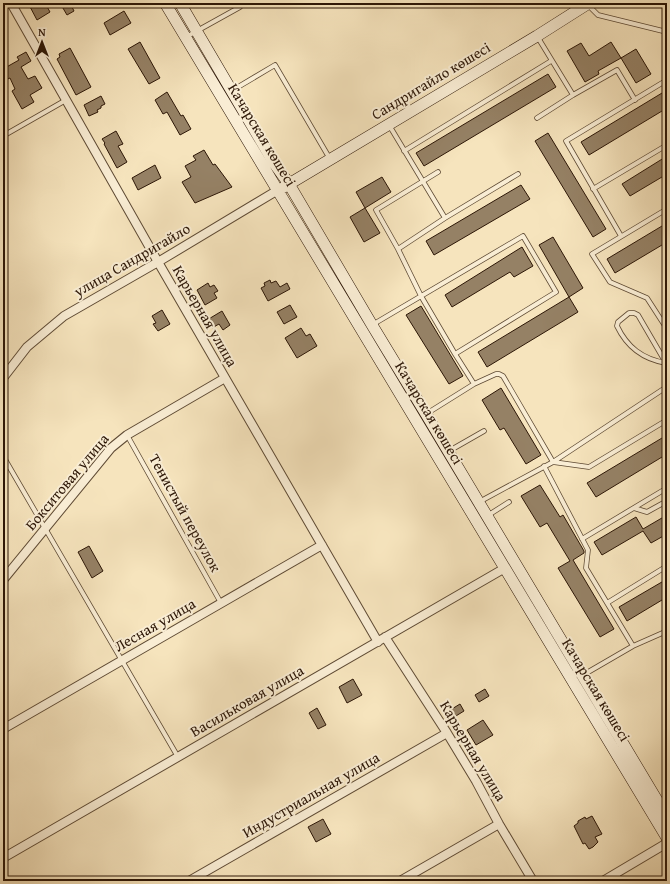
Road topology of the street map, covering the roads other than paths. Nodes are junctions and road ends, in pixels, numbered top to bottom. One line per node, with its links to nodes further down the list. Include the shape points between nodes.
1 (11, 3): 14 (street, Карьерная улица)
2 (165, 3): 9 (main road, Качарская көшесі)
3 (180, 3): 6 (main road, Качарская көшесі)
4 (588, 4): 7 (lane, via 598,15); 8 (main road, Сандригайло көшесі)
5 (240, 7): 6 (lane)
6 (197, 31): 9 (lane); 12 (main road, Качарская көшесі)
7 (667, 32)
8 (537, 36): 10 (lane); 17 (main road, Сандригайло көшесі)
9 (186, 37): 27 (main road, Качарская көшесі)
10 (551, 61): 13 (lane); 20 (lane)
11 (667, 80): 15 (lane)
12 (232, 90): 21 (lane, via 275,65); 25 (main road, Качарская көшесі)
13 (572, 95): 15 (lane, via 617,70); 16 (lane)
14 (66, 100): 18 (lane); 33 (street, Карьерная улица)
15 (635, 100): 26 (lane, via 566,141)
16 (537, 118)
17 (388, 124): 20 (lane); 21 (main road, Сандригайло көшесі)
18 (3, 136)
19 (667, 145): 26 (lane)
20 (404, 151): 24 (lane)
21 (330, 159): 25 (main road, Сандригайло көшесі)
22 (438, 172): 24 (lane)
23 (518, 174): 29 (lane)
24 (422, 181): 29 (lane); 31 (lane, via 376,210)
25 (289, 184): 27 (main road, улица Сандригайло); 32 (main road, Качарская көшесі)
26 (593, 189): 30 (lane)
27 (278, 190): 33 (street, улица Сандригайло); 34 (main road, Качарская көшесі)
28 (667, 209): 30 (lane)
29 (445, 218): 31 (lane)
30 (621, 236): 37 (lane, via 592,254 610,282 647,298)
31 (398, 249): 35 (lane)
32 (335, 261): 34 (street); 36 (main road, Качарская көшесі)
33 (158, 262): 40 (street, улица Сандригайло, via 64,316 27,347); 41 (street, Карьерная улица)
34 (324, 267): 50 (main road, Качарская көшесі)
35 (421, 296): 36 (lane); 38 (lane); 38 (lane, via 523,236 556,292)
36 (372, 325): 44 (main road, Качарская көшесі)
37 (667, 330)
38 (456, 354): 42 (lane)
39 (666, 364): 39 (lane, via 638,316 629,313 618,322 617,326 628,344 645,357)
40 (3, 378)
41 (225, 378): 47 (street, Бокситовая улица); 61 (street, Карьерная улица)
42 (474, 384): 44 (lane); 51 (lane, via 496,374 503,376)
43 (666, 386): 51 (lane)
44 (426, 414): 48 (main road, Качарская көшесі)
45 (667, 420): 51 (lane, via 589,467)
46 (484, 431): 48 (lane)
47 (127, 435): 59 (street, Бокситовая улица, via 111,448); 65 (lane, Тенистый переулок)
48 (450, 454): 50 (street); 55 (main road, Качарская көшесі)
49 (3, 456): 59 (lane)
50 (442, 462): 63 (main road, Качарская көшесі)
51 (553, 462): 52 (lane)
52 (544, 466): 55 (lane); 60 (lane)
53 (667, 488): 57 (lane)
54 (667, 501): 57 (lane, via 647,512)
55 (479, 502): 58 (main road, Качарская көшесі)
56 (509, 502): 58 (lane)
57 (634, 508): 60 (lane)
58 (487, 516): 72 (main road, Качарская көшесі)
59 (45, 528): 64 (street, Бокситовая улица); 71 (lane)
60 (582, 539): 66 (lane, via 588,550 586,568)
61 (322, 545): 65 (street, Лесная улица); 69 (street, Карьерная улица)
62 (667, 566): 66 (lane)
63 (505, 568): 68 (street, Васильковая улица); 76 (main road, Качарская көшесі)
64 (3, 580)
65 (221, 603): 71 (street, Лесная улица)
66 (607, 603): 70 (lane)
67 (667, 631): 70 (lane)
68 (385, 637): 69 (street, Васильковая улица); 74 (street, Карьерная улица)
69 (378, 642): 75 (street, Васильковая улица)
70 (633, 646): 72 (lane)
71 (122, 661): 73 (street, Лесная улица); 75 (lane)
72 (582, 675): 76 (main road, Качарская көшесі)
73 (3, 729)
74 (447, 733): 78 (street, Карьерная улица); 83 (street, Индустриальная улица)
75 (178, 757): 81 (street, Васильковая улица)
76 (629, 764): 77 (main road, Качарская көшесі); 79 (main road, Качарская көшесі)
77 (665, 810)
78 (499, 824): 84 (street); 85 (street, Карьерная улица)
79 (667, 838)
80 (667, 843): 82 (street)
81 (3, 858)
82 (616, 873): 86 (street); 87 (lane)
83 (189, 881)
84 (400, 881)
85 (533, 881)
86 (603, 881)
87 (621, 881)

